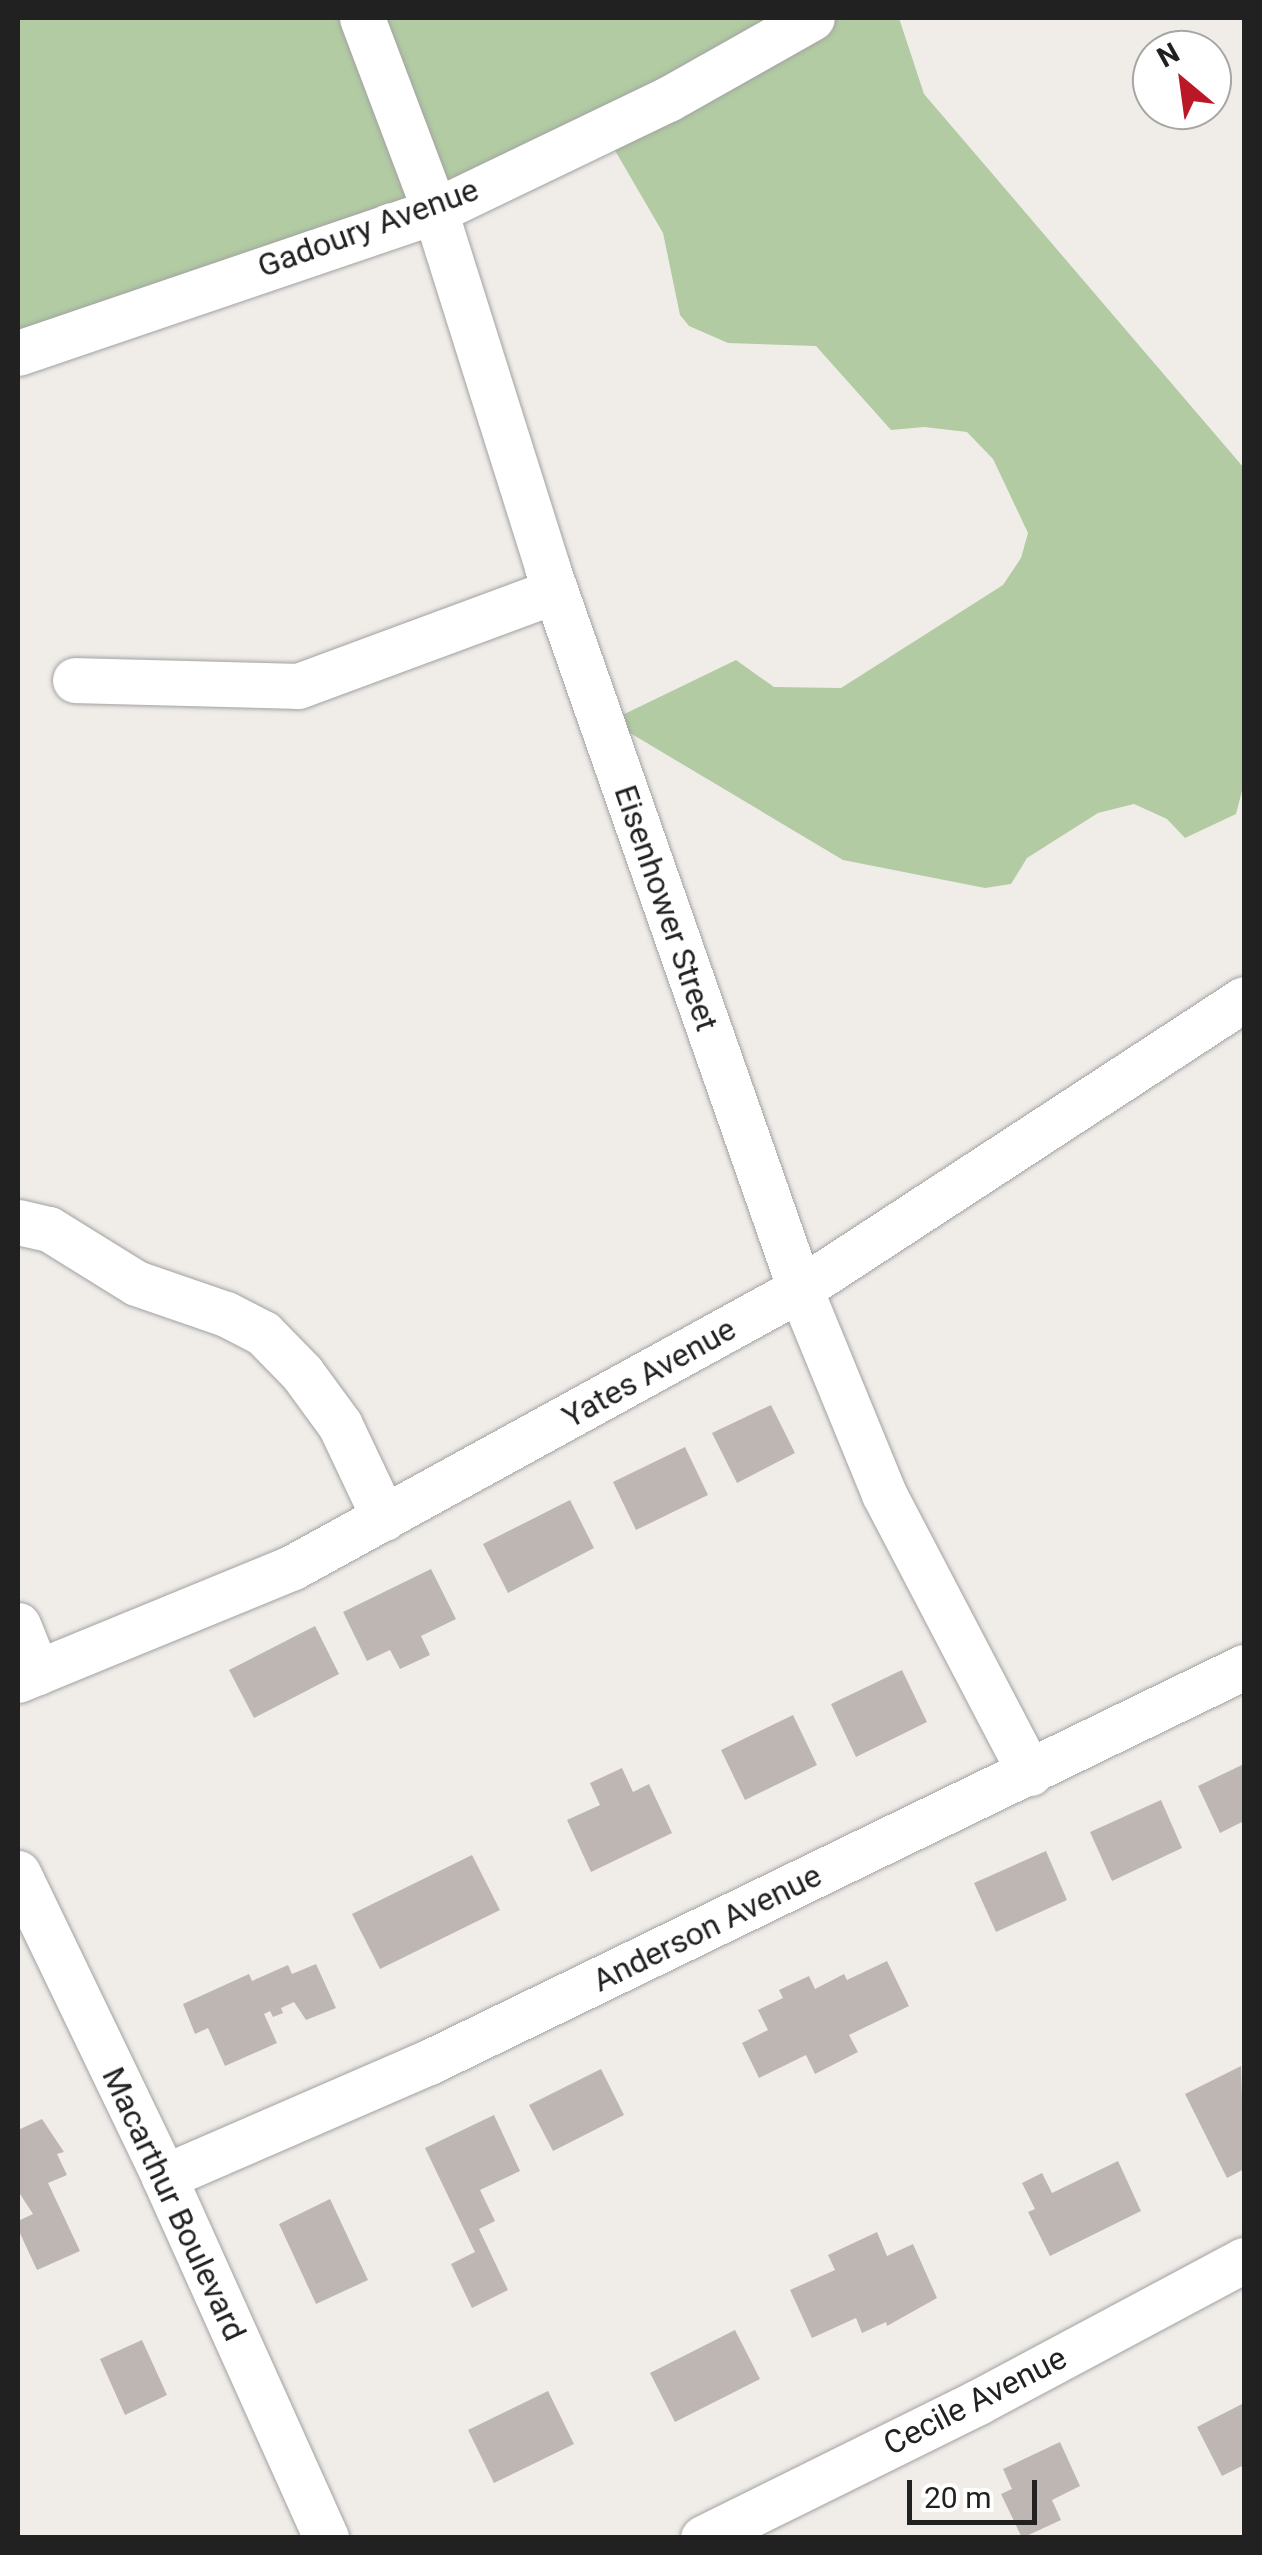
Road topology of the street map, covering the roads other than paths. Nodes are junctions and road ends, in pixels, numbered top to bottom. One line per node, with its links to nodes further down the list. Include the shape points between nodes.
1 (362, 18): 3 (street, Eisenhower Street)
2 (812, 18): 3 (street, Gadoury Avenue, via 668,99)
3 (435, 211): 4 (street, Gadoury Avenue); 5 (street, Eisenhower Street)
4 (18, 353)
5 (555, 591): 6 (street, via 298,686); 9 (street, Eisenhower Street)
6 (75, 680)
7 (1244, 1000): 9 (street, Yates Avenue)
8 (18, 1222): 10 (street, via 49,1229 136,1283 263,1333 340,1424)
9 (800, 1290): 10 (street, Yates Avenue); 14 (street, Eisenhower Street, via 884,1494)
10 (384, 1518): 13 (street, Yates Avenue, via 293,1567)
11 (18, 1625): 13 (street)
12 (1244, 1667): 14 (street, Anderson Avenue)
13 (28, 1676)
14 (1030, 1773): 16 (street, Anderson Avenue, via 428,2062)
15 (18, 1873): 16 (street, Macarthur Boulevard)
16 (164, 2176): 18 (street, Macarthur Boulevard)
17 (1244, 2260): 19 (street, Cecile Avenue)
18 (326, 2538)
19 (703, 2538)

